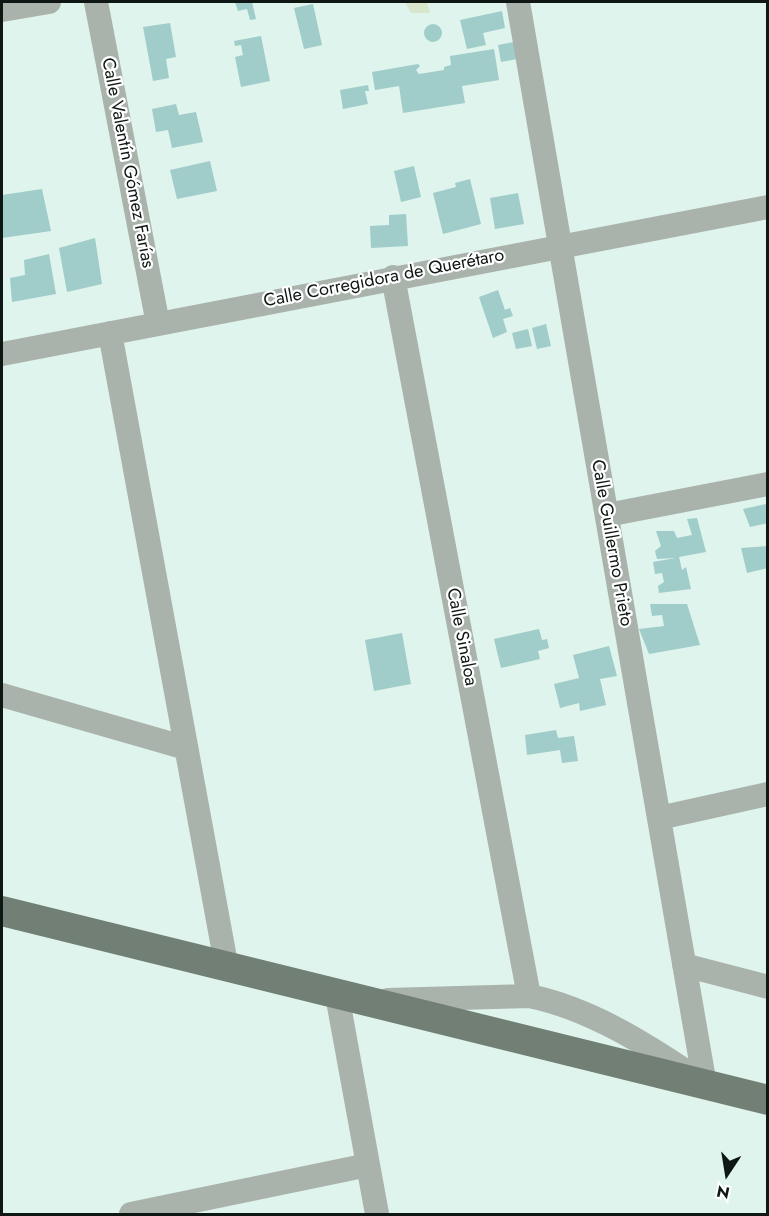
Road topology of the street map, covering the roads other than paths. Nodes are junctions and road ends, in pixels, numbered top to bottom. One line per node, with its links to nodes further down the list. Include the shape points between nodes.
1 (49, 2): 4 (street)
2 (96, 2): 8 (street, Calle Valentín Gómez Farías)
3 (518, 2): 6 (street, Calle Guillermo Prieto)
4 (2, 10)
5 (768, 207): 6 (street, Calle Corregidora de Querétaro)
6 (560, 244): 7 (street, Calle Corregidora de Querétaro); 12 (street, Calle Guillermo Prieto)
7 (393, 277): 8 (street, Calle Corregidora de Querétaro); 22 (street, Calle Sinaloa)
8 (158, 324): 9 (street, Calle Corregidora de Querétaro)
9 (110, 333): 10 (street, Calle Corregidora de Querétaro); 14 (street)
10 (2, 354)
11 (768, 484): 12 (street)
12 (607, 515): 16 (street, Calle Guillermo Prieto)
13 (2, 695): 14 (street)
14 (186, 748): 19 (street)
15 (768, 794): 16 (street)
16 (659, 818): 18 (street, Calle Guillermo Prieto)
17 (2, 911): 19 (main road)
18 (684, 965): 20 (street); 24 (street, Calle Guillermo Prieto)
19 (227, 969): 21 (main road)
20 (768, 987)
21 (337, 995): 23 (main road); 26 (street)
22 (529, 996): 23 (street); 24 (street, via 552,1001 621,1032)
23 (367, 1002): 24 (main road)
24 (705, 1085): 25 (main road)
25 (768, 1100)
26 (368, 1165): 27 (street); 28 (street)
27 (131, 1215)
28 (377, 1215)

